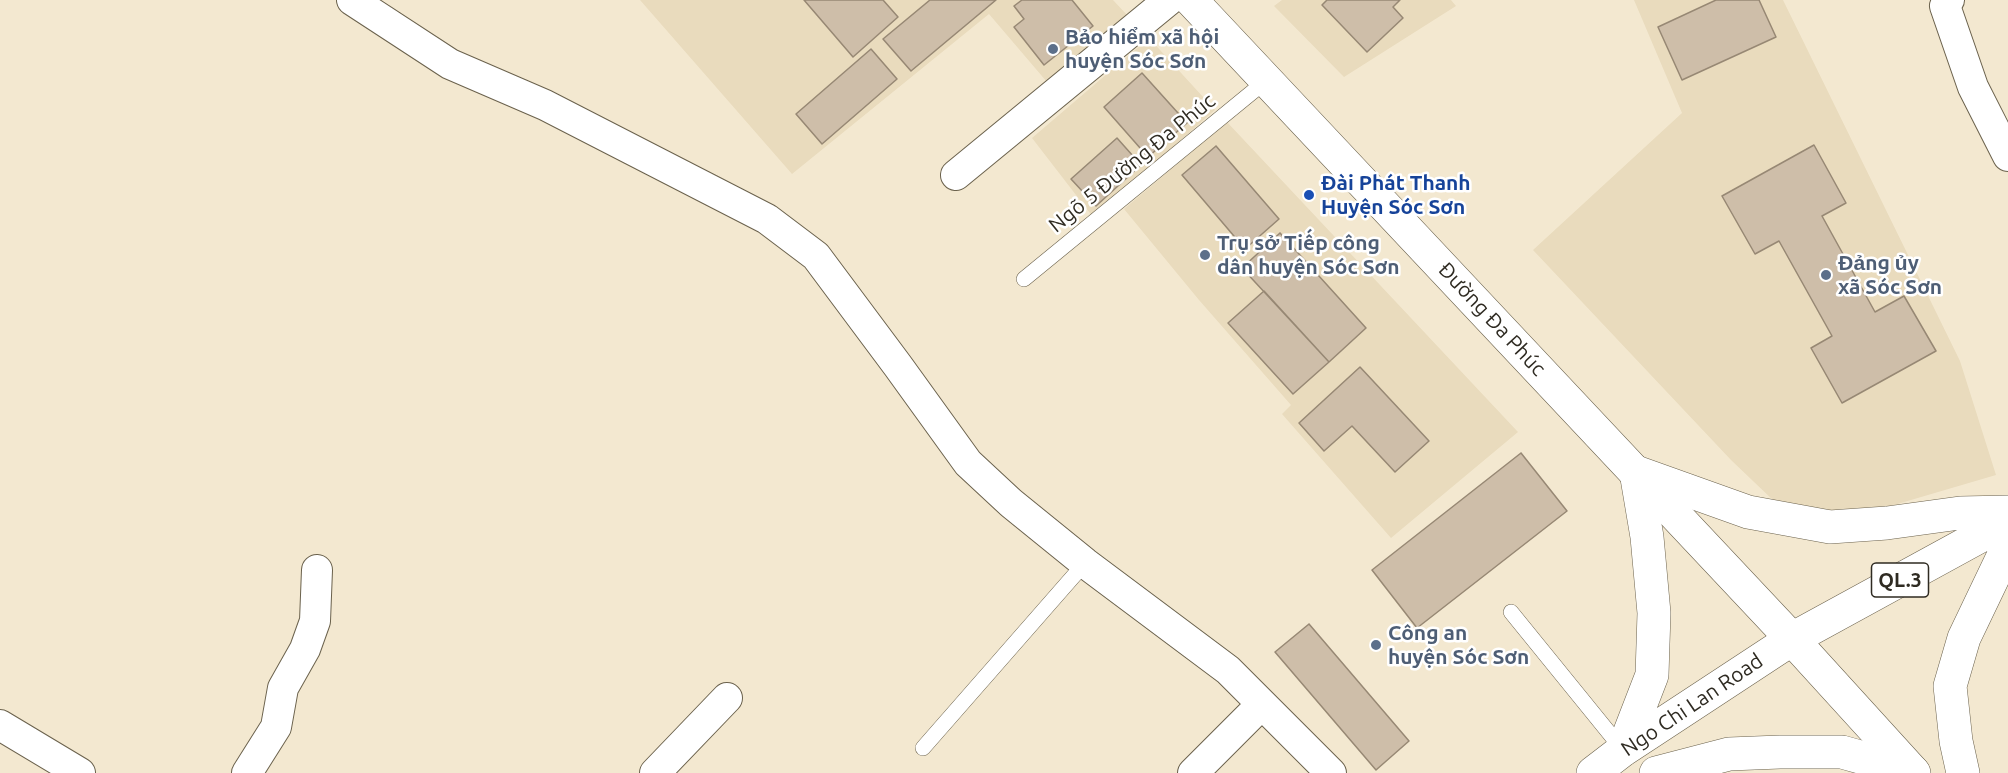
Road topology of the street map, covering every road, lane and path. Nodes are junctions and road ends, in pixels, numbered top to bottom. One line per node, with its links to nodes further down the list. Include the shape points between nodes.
1 (352, 0): 13 (street, via 450,64 545,105 767,219 816,256 968,463)
2 (1169, 0): 7 (street)
3 (1191, 0): 5 (main road, Đường Đa Phúc)
4 (1949, 0): 6 (street, via 1945,6 1973,87)
5 (1267, 80): 8 (lane, Ngõ 5 Đường Đa Phúc); 9 (main road, Đường Đa Phúc)
6 (2008, 156)
7 (956, 175)
8 (1024, 279)
9 (1636, 472): 10 (main road, via 1748,512 1830,527 1960,513); 16 (main road, Đường Đa Phúc); 21 (main road, via 1654,613 1652,675)
10 (2008, 512)
11 (2008, 521): 16 (main road, QL.3)
12 (2008, 546): 30 (main road, via 1964,638 1950,686)
13 (1085, 563): 18 (street, via 1228,670); 20 (lane)
14 (316, 570): 24 (street, via 315,621 305,649 283,688 276,727)
15 (1511, 612): 21 (lane)
16 (1792, 639): 21 (main road, Ngo Chi Lan Road / QL.3); 22 (main road, Đường Đa Phúc)
17 (727, 698): 25 (street)
18 (1262, 704): 26 (street); 27 (street)
19 (0, 724): 23 (street)
20 (923, 748)
21 (1623, 750): 28 (main road, Ngo Chi Lan Road / QL.3)
22 (1914, 772): 29 (main road, via 1842,752 1780,752 1729,754)
23 (80, 773)
24 (247, 773)
25 (655, 773)
26 (1193, 773)
27 (1331, 773)
28 (1593, 773)
29 (1656, 773)
30 (1963, 773)

